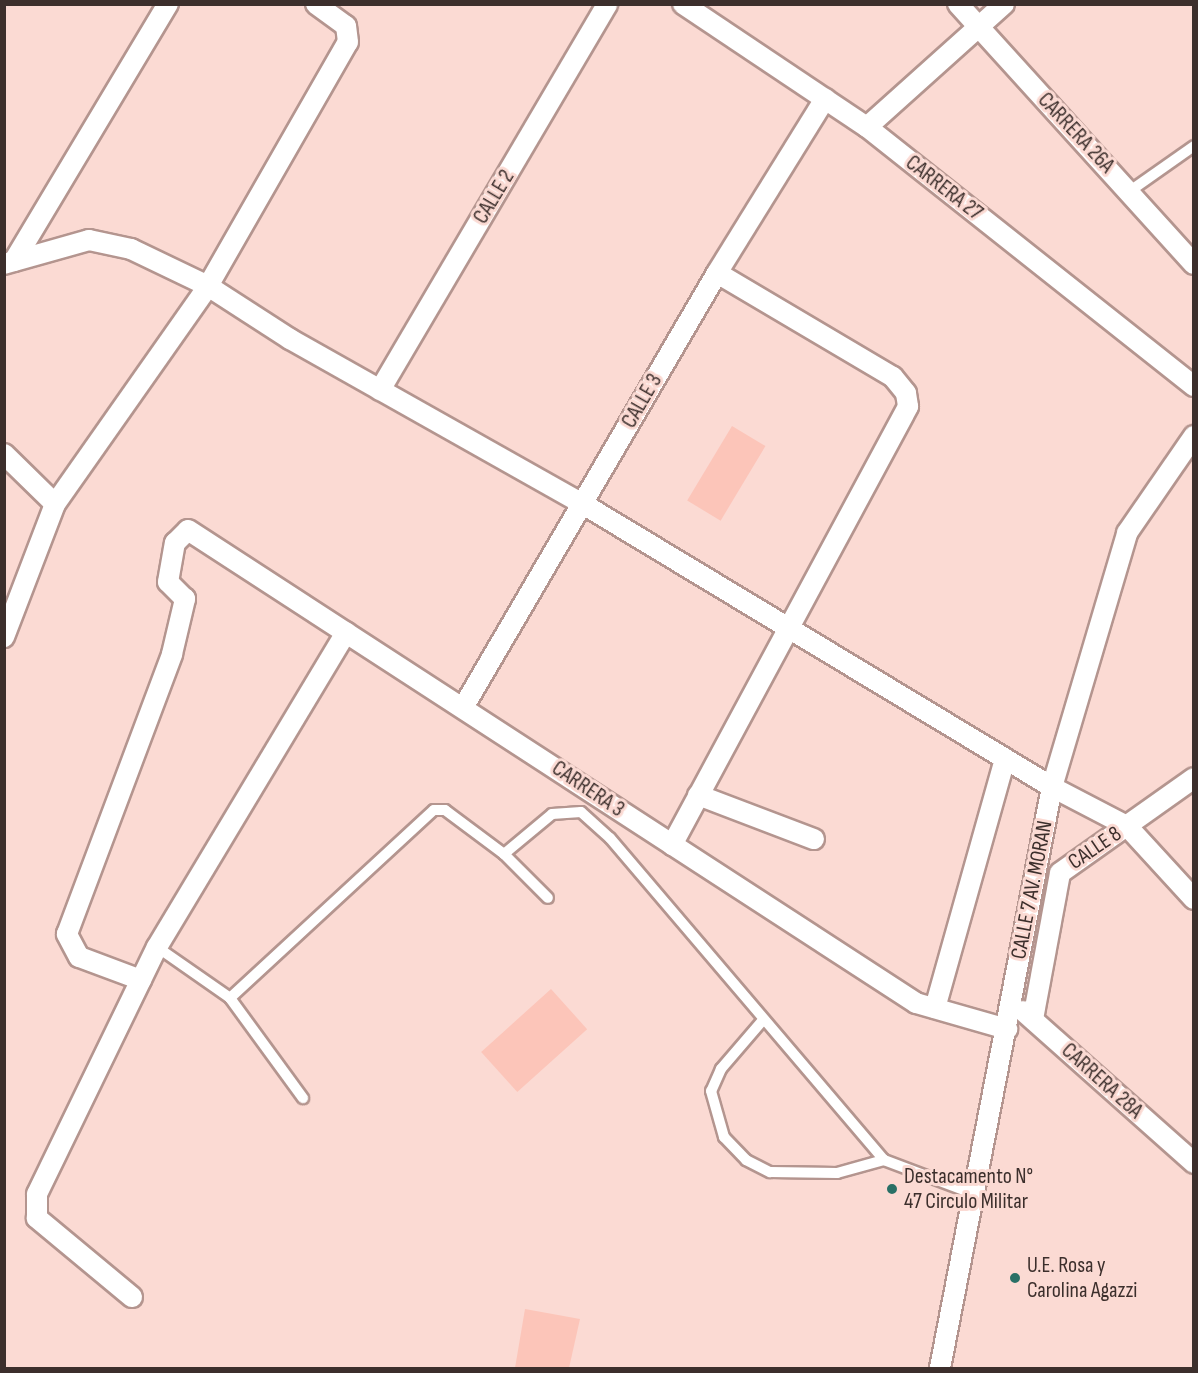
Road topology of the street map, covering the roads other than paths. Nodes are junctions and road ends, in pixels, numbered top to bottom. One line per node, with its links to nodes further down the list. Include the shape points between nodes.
1 (168, 4): 12 (street)
2 (316, 4): 15 (street, via 346,26 348,42)
3 (607, 4): 17 (street, CALLE 2)
4 (683, 4): 8 (street, CARRERA 27)
5 (958, 4): 7 (street, CARRERA 26A)
6 (1004, 4): 7 (street)
7 (976, 26): 9 (street); 11 (street, CARRERA 26A)
8 (825, 99): 9 (street, CARRERA 27); 14 (street, CALLE 3)
9 (867, 127): 16 (street, CARRERA 27)
10 (1194, 146): 11 (lane)
11 (1130, 191): 13 (street, CARRERA 26A)
12 (9, 262): 15 (street, via 89,240 131,249)
13 (1194, 264)
14 (717, 273): 21 (street, CALLE 3); 22 (street, via 892,377 906,393 908,406)
15 (208, 286): 17 (street); 20 (street)
16 (1194, 386)
17 (380, 390): 21 (street)
18 (1194, 436): 28 (street, CALLE 7 AV. MORAN, via 1127,533)
19 (4, 454): 20 (street)
20 (55, 504): 24 (street)
21 (583, 504): 22 (street); 25 (street, CALLE 3)
22 (788, 626): 26 (street); 29 (street)
23 (346, 632): 25 (street, CARRERA 3); 36 (street); 37 (street, CARRERA 3, via 188,530 180,534 168,582 185,599 184,612 67,934 79,957)
24 (4, 636)
25 (464, 706): 32 (street, CARRERA 3)
26 (1005, 759): 28 (street); 40 (street)
27 (1194, 778): 30 (street, CALLE 8)
28 (1052, 787): 30 (street); 39 (street, CALLE 7 AV. MORAN)
29 (698, 795): 31 (street); 32 (street)
30 (1127, 826): 35 (street); 41 (street, CALLE 8, via 1055,879)
31 (814, 838)
32 (672, 845): 40 (street, CARRERA 3, via 825,947 916,1003)
33 (504, 854): 34 (lane); 38 (lane, via 445,810 434,810); 42 (lane, via 552,814 581,812 610,838)
34 (548, 898)
35 (1194, 899)
36 (157, 946): 37 (street); 38 (lane)
37 (141, 980): 48 (street, via 37,1194 38,1218)
38 (230, 998): 44 (lane)
39 (1010, 999): 41 (street, CARRERA 28A); 43 (street, CALLE 7 AV. MORAN)
40 (935, 1008): 43 (street, CARRERA 3)
41 (1033, 1019): 46 (street, CARRERA 28A)
42 (763, 1020): 45 (lane); 45 (lane, via 721,1069 711,1092 724,1137 746,1160 770,1172 837,1173)
43 (1007, 1029): 47 (street, CALLE 7 AV. MORAN)
44 (303, 1098)
45 (884, 1160): 47 (lane)
46 (1194, 1163)
47 (972, 1193): 49 (street, CALLE 7 AV. MORAN)
48 (132, 1297)
49 (940, 1368)

